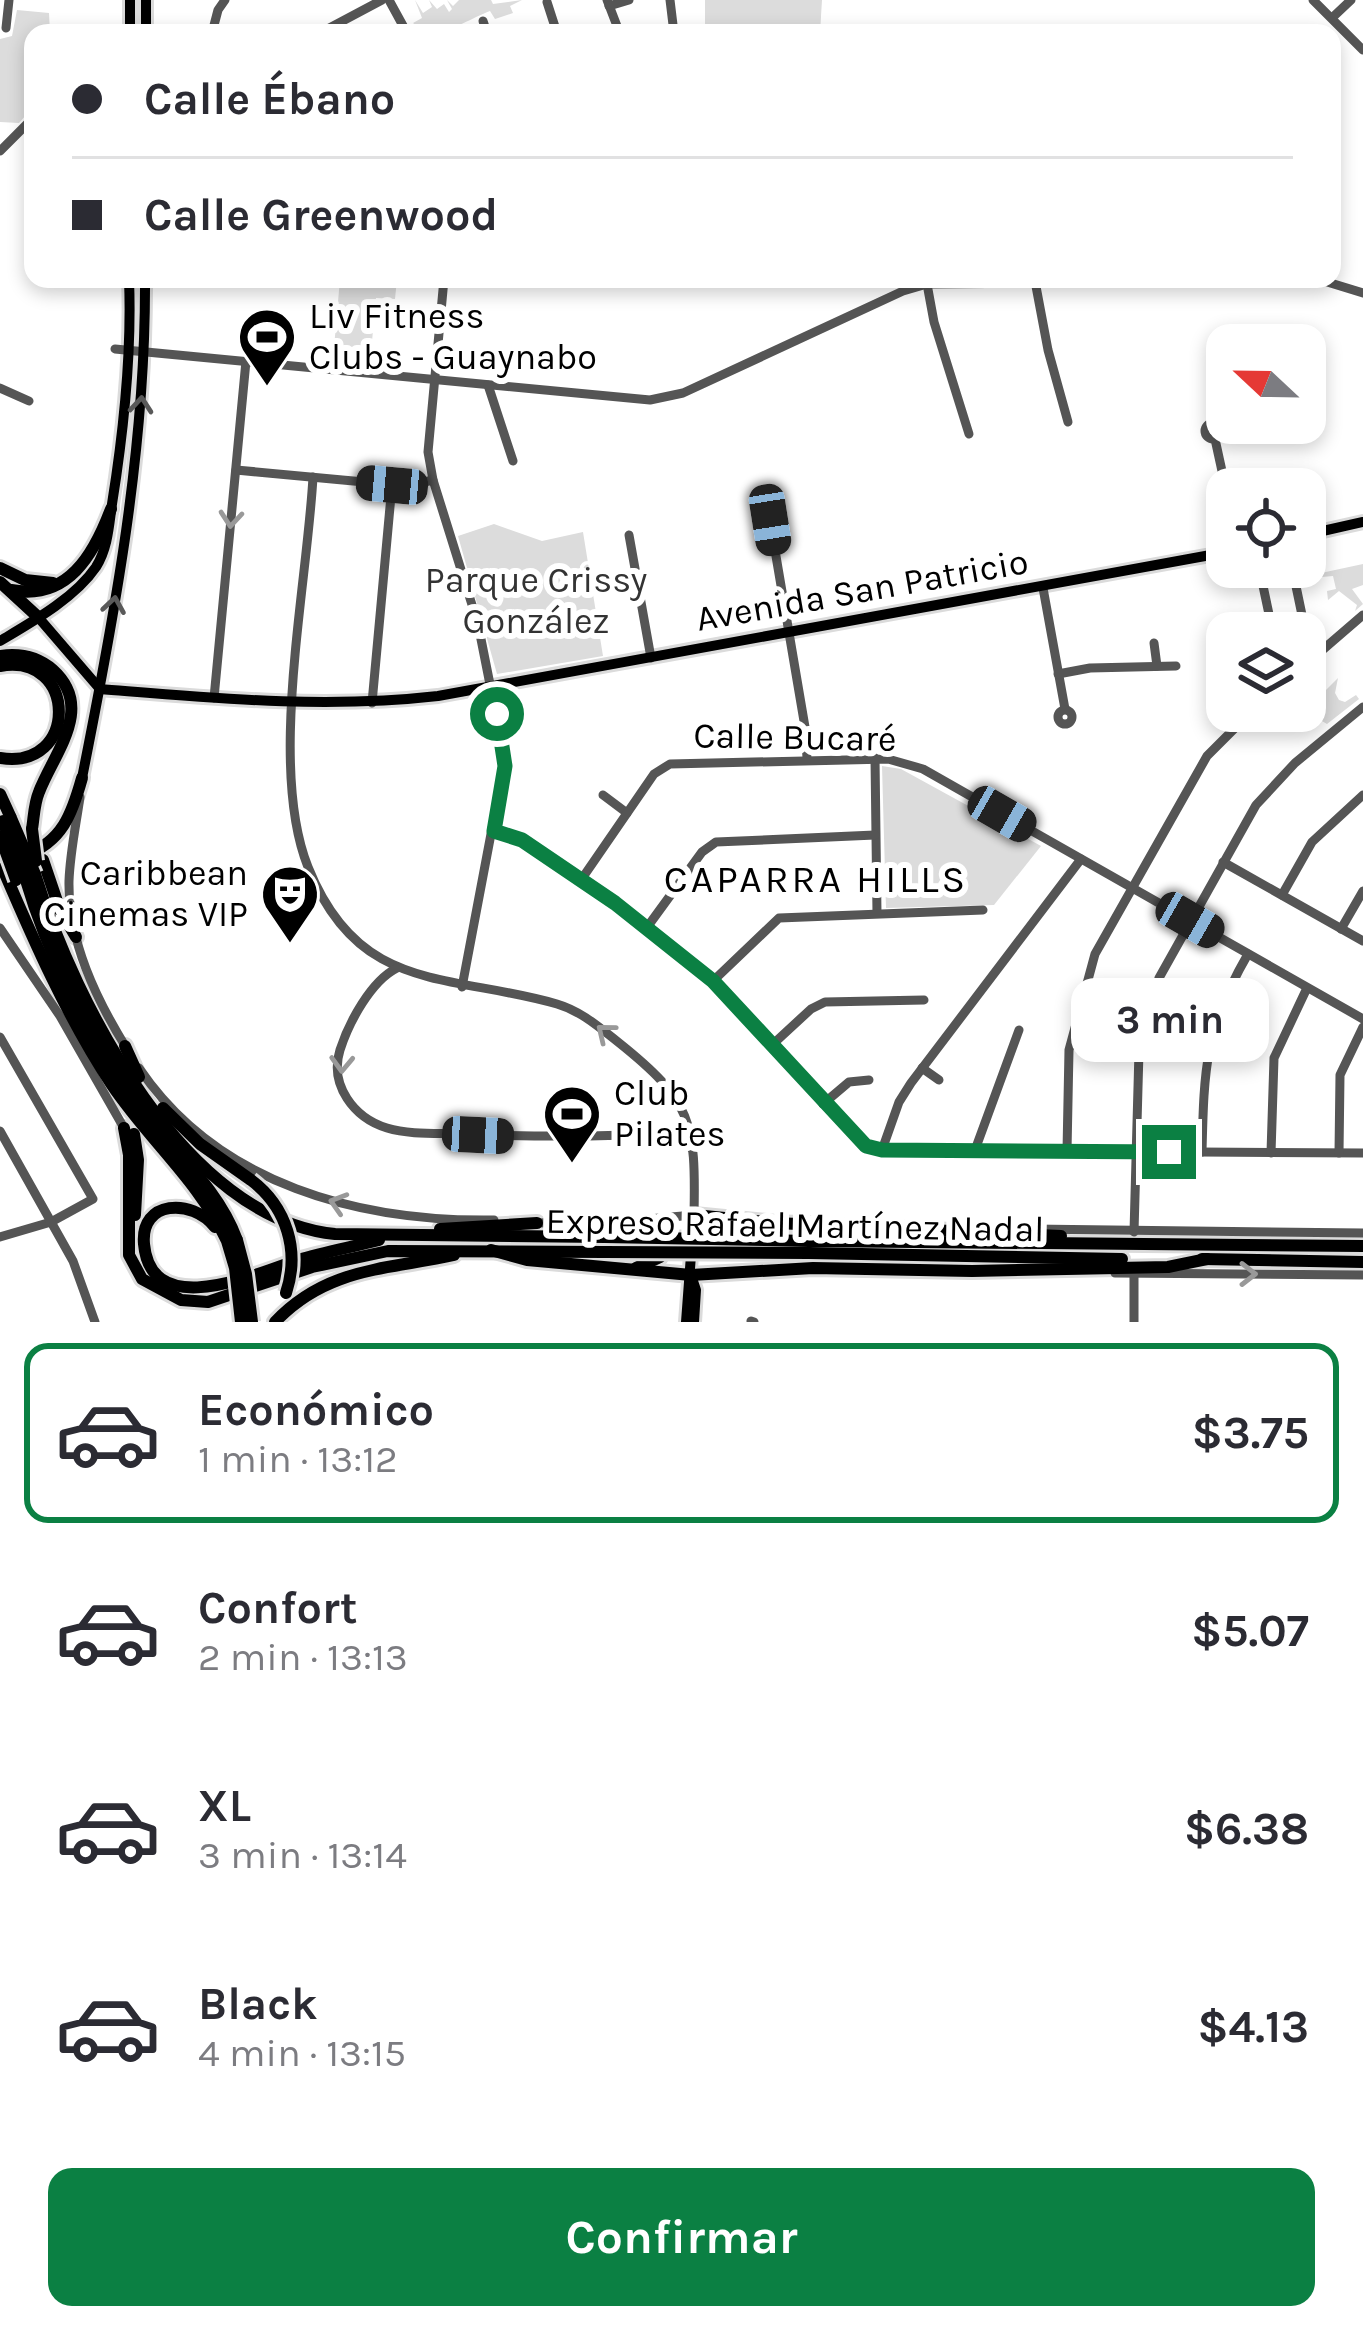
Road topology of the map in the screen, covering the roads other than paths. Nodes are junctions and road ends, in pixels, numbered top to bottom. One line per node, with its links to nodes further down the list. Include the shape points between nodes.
1 (9, 0): 11 (street)
2 (385, 0): 8 (street)
3 (628, 0): 6 (street)
4 (1313, 0): 7 (street)
5 (1351, 0): 7 (street)
6 (608, 3)
7 (1333, 17): 9 (street)
8 (338, 24)
9 (1339, 24)
10 (1341, 26): 12 (street)
11 (6, 28)
12 (1363, 50)
13 (24, 127): 14 (street)
14 (0, 151)
15 (129, 288): 22 (main road)
16 (146, 288): 23 (main road)
17 (443, 288): 25 (street)
18 (913, 288): 26 (street, via 675,395 650,400)
19 (928, 288): 30 (street)
20 (1037, 288): 29 (street)
21 (115, 349): 22 (street)
22 (130, 350): 23 (street); 36 (main road)
23 (145, 351): 24 (street); 59 (main road, one-way to 23)
24 (246, 361): 25 (street); 32 (street)
25 (434, 379): 26 (street); 34 (street)
26 (488, 385): 31 (street)
27 (0, 388): 28 (street)
28 (29, 401)
29 (1068, 422)
30 (969, 434)
31 (513, 460)
32 (236, 470): 33 (street); 60 (street, one-way to 60)
33 (314, 477): 35 (street); 62 (street)
34 (433, 480): 35 (street); 58 (street)
35 (392, 485): 61 (street)
36 (111, 509): 43 (highway, via 94,550); 47 (main road, via 97,566)
37 (768, 509): 48 (street)
38 (1363, 522): 39 (main road)
39 (1326, 530)
40 (629, 535): 53 (street)
41 (1206, 556): 45 (main road, Avenida San Patricio)
42 (0, 568): 43 (highway)
43 (60, 584): 44 (highway, via 33,592)
44 (6, 586): 47 (highway)
45 (1043, 588): 48 (main road, Avenida San Patricio); 57 (street)
46 (1363, 615): 51 (street)
47 (38, 617): 49 (main road); 59 (main road)
48 (789, 633): 53 (main road, Avenida San Patricio); 69 (street)
49 (0, 641)
50 (1154, 643): 56 (street)
51 (1326, 647)
52 (0, 656): 78 (highway, via 35,659 64,682 72,719 35,806)
53 (651, 658): 58 (main road, Avenida San Patricio)
54 (0, 666): 68 (highway, via 42,674 60,717 43,748)
55 (1176, 666): 56 (street)
56 (1157, 667): 57 (street)
57 (1058, 674): 64 (street)
58 (493, 686): 61 (main road, Avenida San Patricio); 77 (street, via 505,760)
59 (100, 689): 60 (main road, Avenida San Patricio); 71 (main road)
60 (214, 698): 62 (main road, Avenida San Patricio)
61 (372, 703): 62 (main road, Avenida San Patricio)
62 (293, 704): 97 (street, via 293,788 307,864 327,906)
63 (1363, 707): 67 (street)
64 (1065, 710)
65 (1363, 719): 67 (street)
66 (1230, 732): 85 (street, via 1207,756)
67 (1326, 737): 82 (street, via 1268,790)
68 (0, 758)
69 (807, 758): 70 (street, Calle Bucaré); 75 (street, Calle Bucaré, via 670,764)
70 (874, 758): 79 (street); 81 (street, Calle Bucaré, via 923,769)
71 (82, 778): 80 (highway, via 58,836 31,854); 94 (street, via 70,864)
72 (0, 794): 76 (highway)
73 (603, 795): 75 (street)
74 (1363, 795): 87 (street, via 1312,842)
75 (627, 812): 84 (street, Calle Bucaré)
76 (3, 822): 83 (highway, bridge); 83 (highway, bridge)
77 (494, 831): 84 (street); 101 (street)
78 (36, 834): 83 (highway, bridge); 94 (highway, bridge)
79 (875, 835): 89 (street); 91 (street, via 716,842)
80 (0, 858): 83 (highway, bridge)
81 (1081, 859): 85 (street, Calle Bucaré); 109 (street)
82 (1223, 862): 87 (street); 90 (street)
83 (21, 879): 112 (highway, via 16,901 46,970); 135 (highway, via 138,1089 188,1149 226,1190 269,1217); 138 (highway, via 115,1069 214,1195)
84 (581, 880): 91 (street)
85 (1131, 887): 90 (street, Calle Bucaré); 121 (street, via 1096,954 1072,1028)
86 (1363, 890): 93 (street)
87 (1282, 896): 93 (street)
88 (982, 910): 89 (street)
89 (877, 913): 100 (street, via 779,918)
90 (1190, 920): 96 (street, Calle Bucaré); 122 (street, via 1143,1028)
91 (648, 926): 100 (street)
92 (0, 928): 115 (street)
93 (1341, 928): 95 (street)
94 (76, 937): 108 (street)
95 (1363, 941)
96 (1248, 954): 102 (street, Calle Bucaré); 123 (street, via 1208,1047)
97 (379, 957): 98 (street); 99 (street)
98 (397, 968): 99 (street); 101 (street)
99 (379, 979): 117 (street, one-way to 117, via 338,1065 353,1108 373,1123 510,1136)
100 (713, 981): 107 (street)
101 (462, 987): 114 (street, one-way to 101, via 671,1089 586,1017)
102 (1307, 988): 104 (street, Calle Bucaré); 124 (street, via 1274,1058)
103 (925, 1000): 107 (street, via 825,1002)
104 (1363, 1023): 125 (street, via 1340,1075)
105 (1019, 1030): 120 (street)
106 (0, 1037): 128 (street, via 94,1199)
107 (772, 1045): 113 (street)
108 (124, 1046): 130 (street, one-way to 108, via 399,1217 291,1187 236,1161 187,1124); 158 (highway, bridge, via 172,1118 274,1203 293,1268)
109 (922, 1067): 111 (street); 119 (street, via 898,1102)
110 (869, 1080): 113 (street, via 849,1082)
111 (939, 1080)
112 (122, 1099): 138 (highway); 152 (highway, via 138,1160 135,1251)
113 (823, 1104): 119 (street, via 866,1146)
114 (686, 1115): 117 (street); 118 (street)
115 (124, 1128): 152 (highway, via 129,1255)
116 (0, 1131): 128 (street)
117 (674, 1133): 118 (street)
118 (692, 1149): 127 (street)
119 (882, 1150): 120 (street)
120 (975, 1150): 121 (street)
121 (1067, 1151): 122 (street)
122 (1136, 1151): 123 (street); 133 (street)
123 (1202, 1152): 124 (street)
124 (1271, 1153): 125 (street)
125 (1339, 1153): 126 (street)
126 (1363, 1153)
127 (694, 1215): 129 (street); 131 (highway); 149 (main road)
128 (51, 1222): 137 (street); 155 (street)
129 (614, 1222): 130 (street); 146 (highway, via 650,1226 663,1238 656,1260)
130 (537, 1223): 135 (highway)
131 (776, 1223): 132 (highway); 147 (highway, via 752,1228 745,1243 753,1264)
132 (987, 1231): 133 (street); 140 (highway)
133 (1134, 1232): 134 (street)
134 (1363, 1233)
135 (350, 1235): 136 (highway)
136 (398, 1236): 139 (highway, Expreso Rafael Martínez Nadal); 154 (highway, via 327,1252)
137 (0, 1237)
138 (232, 1240): 154 (highway, via 180,1206 154,1217 143,1237 150,1264 170,1285); 156 (highway, bridge); 157 (highway, bridge)
139 (604, 1245): 142 (highway, Expreso Rafael Martínez Nadal, bridge); 143 (highway, Expreso Rafael Martínez Nadal)
140 (1103, 1245): 141 (highway, Expreso Rafael Martínez Nadal); 142 (highway, Expreso Rafael Martínez Nadal)
141 (1363, 1246)
142 (809, 1247): 144 (highway, Expreso Rafael Martínez Nadal)
143 (485, 1250): 146 (highway); 153 (highway, via 400,1262); 154 (highway, Expreso Rafael Martínez Nadal, via 366,1254)
144 (1208, 1259): 145 (highway, Expreso Rafael Martínez Nadal); 148 (highway)
145 (1363, 1262)
146 (629, 1270): 149 (highway)
147 (773, 1271): 148 (highway); 149 (highway)
148 (972, 1271): 150 (street)
149 (691, 1275): 160 (main road)
150 (1134, 1275): 151 (street, one-way to 151); 161 (street)
151 (1363, 1275)
152 (150, 1282): 154 (highway, via 189,1302)
153 (323, 1286): 158 (highway); 159 (highway)
154 (232, 1290)
155 (95, 1322)
156 (241, 1322)
157 (252, 1322)
158 (274, 1322)
159 (288, 1322)
160 (690, 1322)
161 (1134, 1322)

